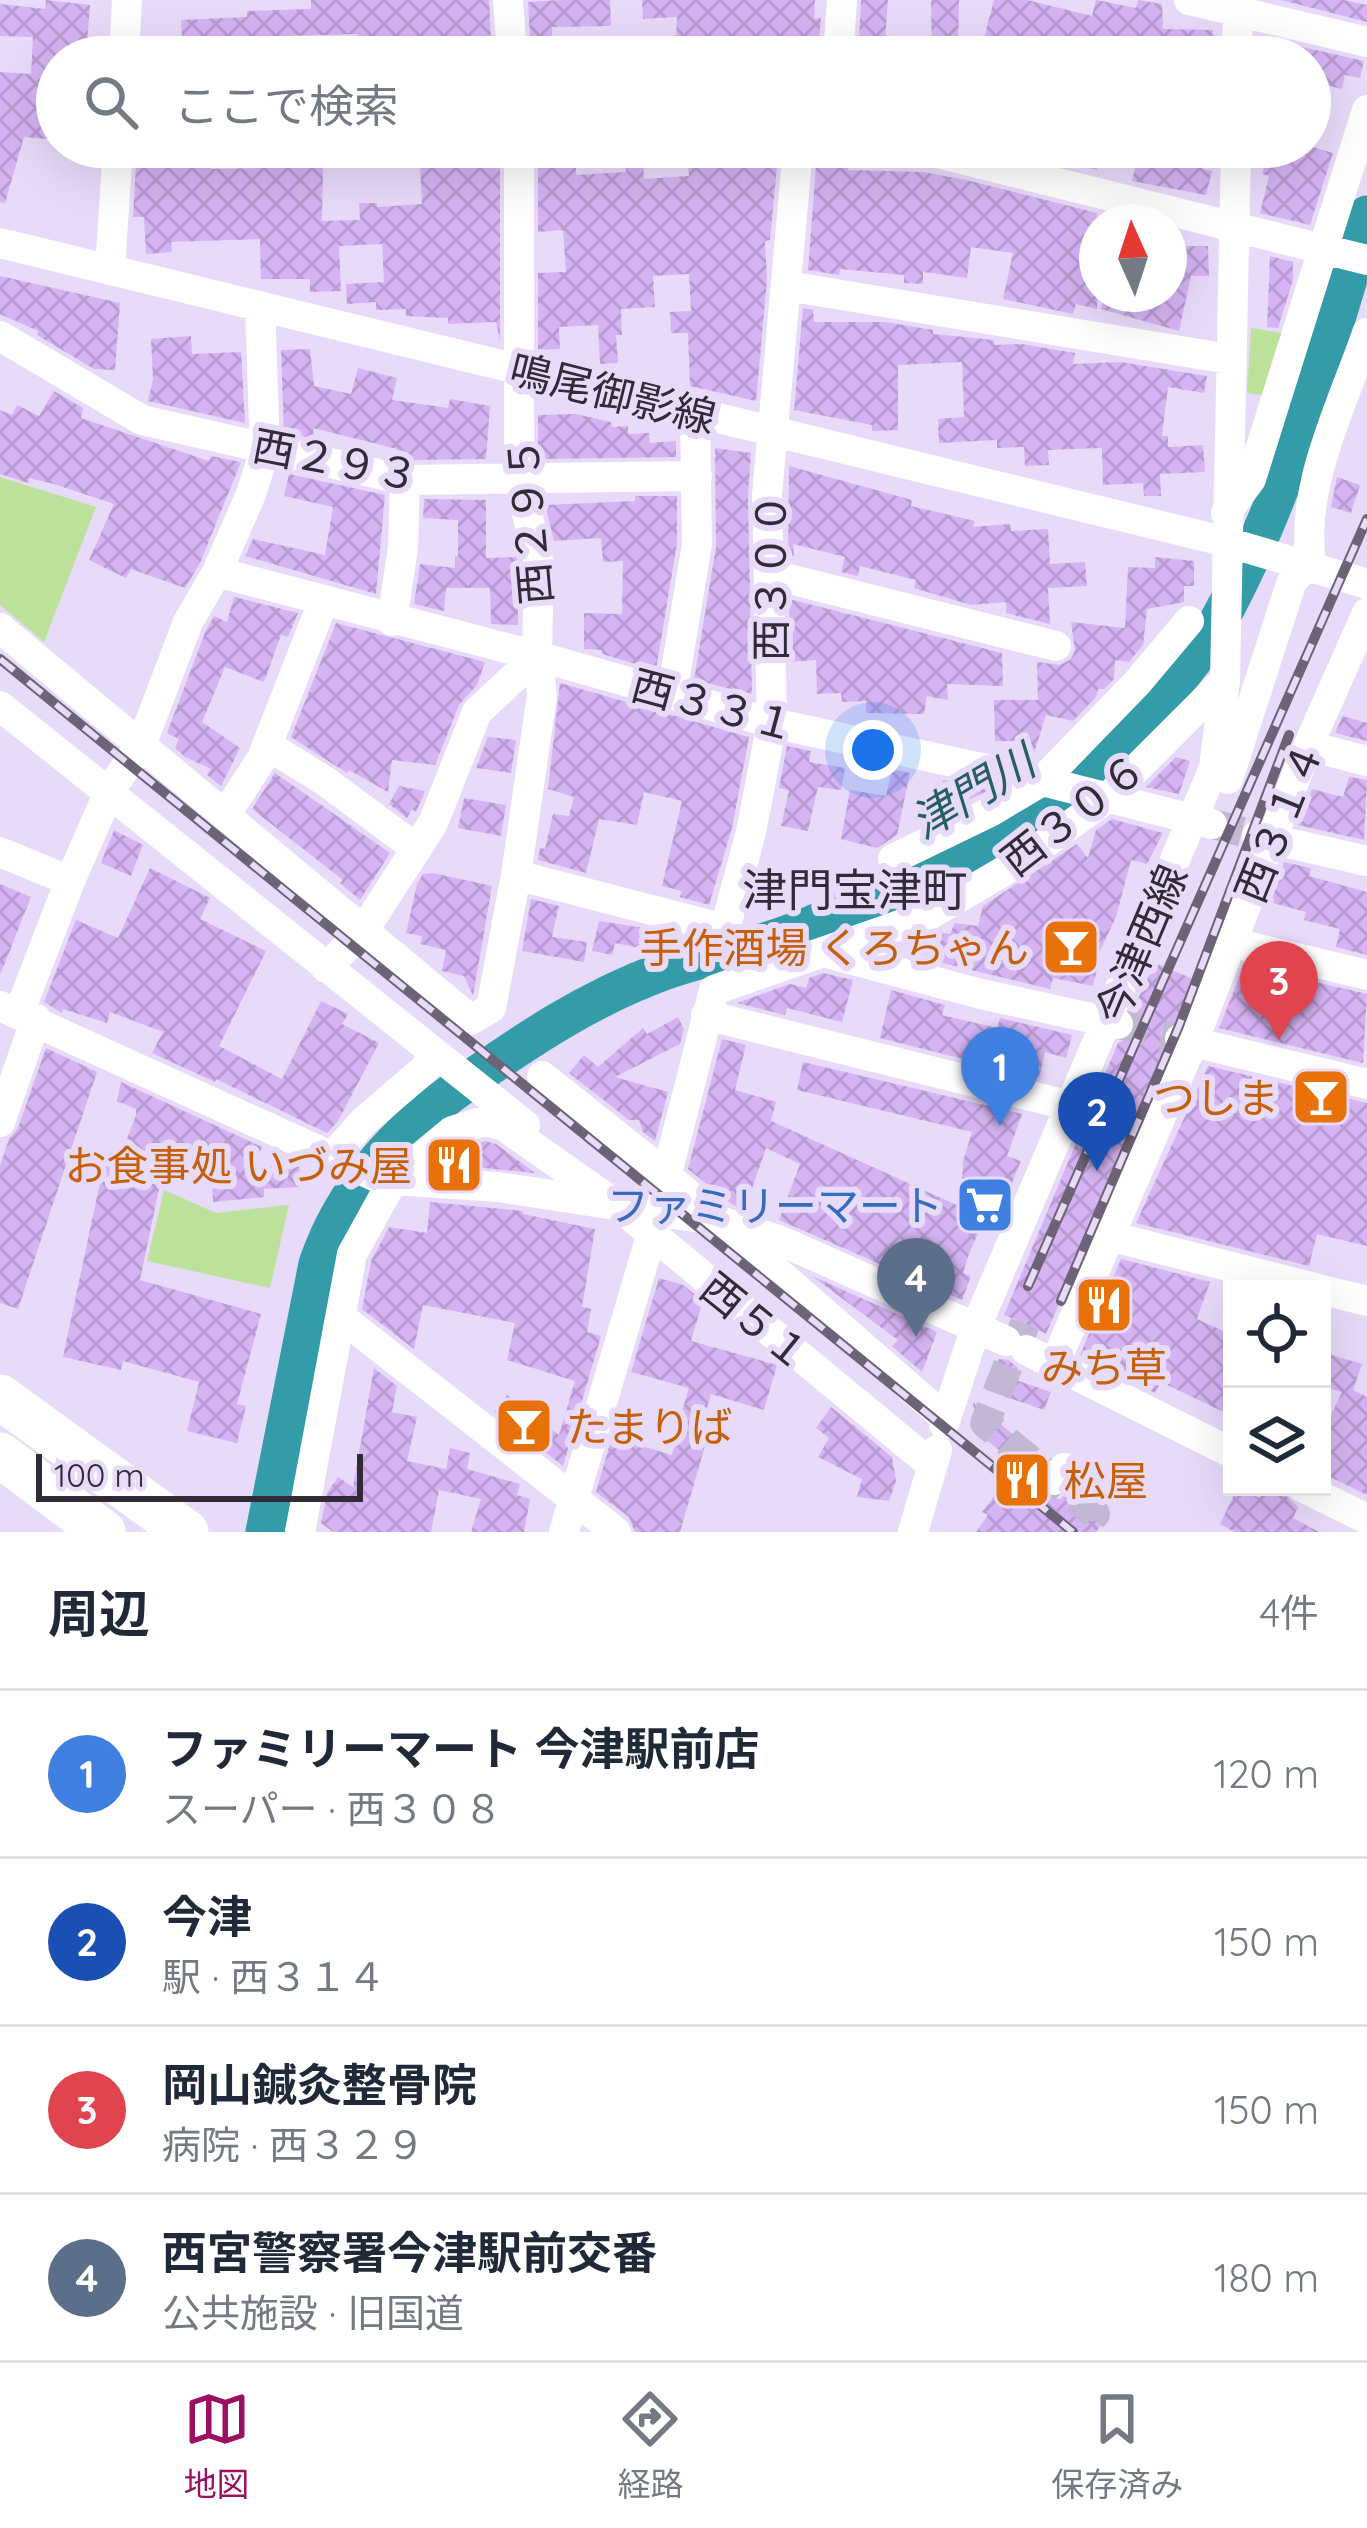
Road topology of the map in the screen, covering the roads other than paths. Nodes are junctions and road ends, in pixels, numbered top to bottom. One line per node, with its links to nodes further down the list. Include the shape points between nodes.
1 (127, 0): 6 (street)
2 (508, 0): 7 (street)
3 (842, 0): 8 (street)
4 (1189, 0): 5 (street)
5 (1238, 6): 9 (street); 10 (street)
6 (125, 36)
7 (511, 36)
8 (839, 36)
9 (1237, 36)
10 (1367, 42)
11 (1367, 110): 19 (street)
12 (117, 168): 21 (street)
13 (519, 168): 27 (street, 西２９５)
14 (796, 168): 22 (street, 西３００)
15 (998, 168): 17 (street)
16 (1235, 168): 17 (street)
17 (1234, 227): 19 (street); 26 (street)
18 (0, 243): 21 (street, 鳴尾御影線)
19 (1330, 251): 20 (street); 34 (street)
20 (1367, 260)
21 (110, 270): 23 (street, 鳴尾御影線)
22 (787, 286): 26 (street); 29 (street, 西３００)
23 (260, 306): 27 (street, 鳴尾御影線); 30 (street)
24 (1367, 333): 35 (street, via 1309,504)
25 (0, 336): 30 (street, 西２９３, via 142,420)
26 (1229, 359): 34 (street)
27 (519, 371): 28 (street, 鳴尾御影線); 33 (street, 西２９５)
28 (695, 413): 29 (street, 鳴尾御影線); 31 (street)
29 (774, 433): 34 (street, 鳴尾御影線); 37 (street, 西３００)
30 (266, 450): 32 (street, 西２９３); 36 (street)
31 (697, 476): 33 (street, 西２９３); 47 (street, via 697,544)
32 (405, 480): 33 (street, 西２９３); 41 (street)
33 (519, 480): 45 (street, 西２９５, via 539,564)
34 (1230, 533): 35 (street, 鳴尾御影線); 46 (street, 今津西線)
35 (1299, 565): 38 (street, 鳴尾御影線); 54 (street, via 1228,779)
36 (217, 572): 39 (street, 西３３１); 50 (street, via 188,622)
37 (769, 574): 44 (street); 49 (street, 西３００)
38 (1367, 584)
39 (323, 602): 41 (street, 西３３１); 51 (street)
40 (1367, 613): 52 (street, 西３１４)
41 (392, 621): 45 (street, 西３３１)
42 (1189, 621): 55 (street)
43 (0, 628): 50 (street)
44 (1056, 646)
45 (537, 656): 47 (street, 西３３１); 61 (street, 西２９５, via 478,712); 65 (street, via 542,695)
46 (1225, 668): 54 (street, 今津西線); 57 (street, 西３０６)
47 (673, 694): 49 (street, 西３３１)
48 (0, 706): 56 (street)
49 (772, 723): 55 (street, 西３３１); 67 (street, 西３００)
50 (142, 743): 56 (street); 58 (street)
51 (267, 745): 58 (street); 61 (street)
52 (1309, 746): 53 (street); 60 (street, 西３１４)
53 (1367, 761)
54 (1210, 780): 59 (street, 今津西線)
55 (1042, 782): 57 (street, 西３３１); 64 (street)
56 (109, 792): 66 (street); 71 (street)
57 (1100, 797): 59 (street, 西３３１); 70 (street, 西３０６, via 1021,861 929,915)
58 (226, 814): 68 (street)
59 (1204, 821): 76 (street, 今津西線)
60 (1265, 838): 63 (street); 69 (street, 西３１４)
61 (417, 849): 68 (street, 西２９５)
62 (0, 853): 66 (street)
63 (1366, 857)
64 (893, 859)
65 (516, 875): 67 (street); 68 (street, via 491,1008 471,1020)
66 (70, 880): 74 (street)
67 (724, 929): 73 (street)
68 (364, 930): 71 (street, 西２９５)
69 (1230, 942): 72 (street); 77 (street, 西３１４)
70 (824, 952): 73 (street, 西３０６); 76 (street)
71 (326, 968): 78 (street)
72 (1367, 975)
73 (742, 978): 75 (street, 西３０６, via 714,990)
74 (19, 1013): 82 (street); 83 (street)
75 (706, 1015): 81 (street); 84 (street, 西３０６)
76 (1113, 1023): 81 (street, 今津西線)
77 (1186, 1040): 80 (street); 90 (street, 西３１４)
78 (433, 1052): 83 (street); 86 (street, via 584,1172)
79 (542, 1076): 84 (street)
80 (1367, 1084)
81 (1072, 1106): 95 (street, 今津西線)
82 (0, 1122)
83 (336, 1160): 85 (street)
84 (664, 1174): 88 (street); 89 (street, 西３０６)
85 (387, 1180): 86 (street, via 452,1130 484,1120); 87 (street); 94 (street, via 352,1254)
86 (590, 1185): 87 (street)
87 (618, 1206): 89 (street)
88 (713, 1220): 89 (street); 95 (street, via 782,1241); 99 (street, via 771,1265)
89 (653, 1224): 99 (street, 西５１); 104 (street, 西５１)
90 (1109, 1236): 91 (street); 96 (street, 西３１４)
91 (1285, 1280)
92 (1331, 1292): 93 (street)
93 (1367, 1301)
94 (342, 1318): 104 (street); 110 (street)
95 (976, 1327): 96 (street); 99 (street, 今津西線)
96 (1055, 1363): 100 (street)
97 (0, 1397): 109 (highway)
98 (0, 1418): 108 (highway)
99 (940, 1439): 113 (street, 今津西線)
100 (1223, 1448)
101 (0, 1455): 107 (highway)
102 (0, 1477): 106 (highway)
103 (1320, 1496): 105 (street)
104 (573, 1499): 111 (street, 西５１); 112 (street)
105 (1367, 1519)
106 (74, 1532)
107 (104, 1532)
108 (153, 1532)
109 (186, 1532)
110 (300, 1532)
111 (564, 1532)
112 (616, 1532)
113 (913, 1532)

